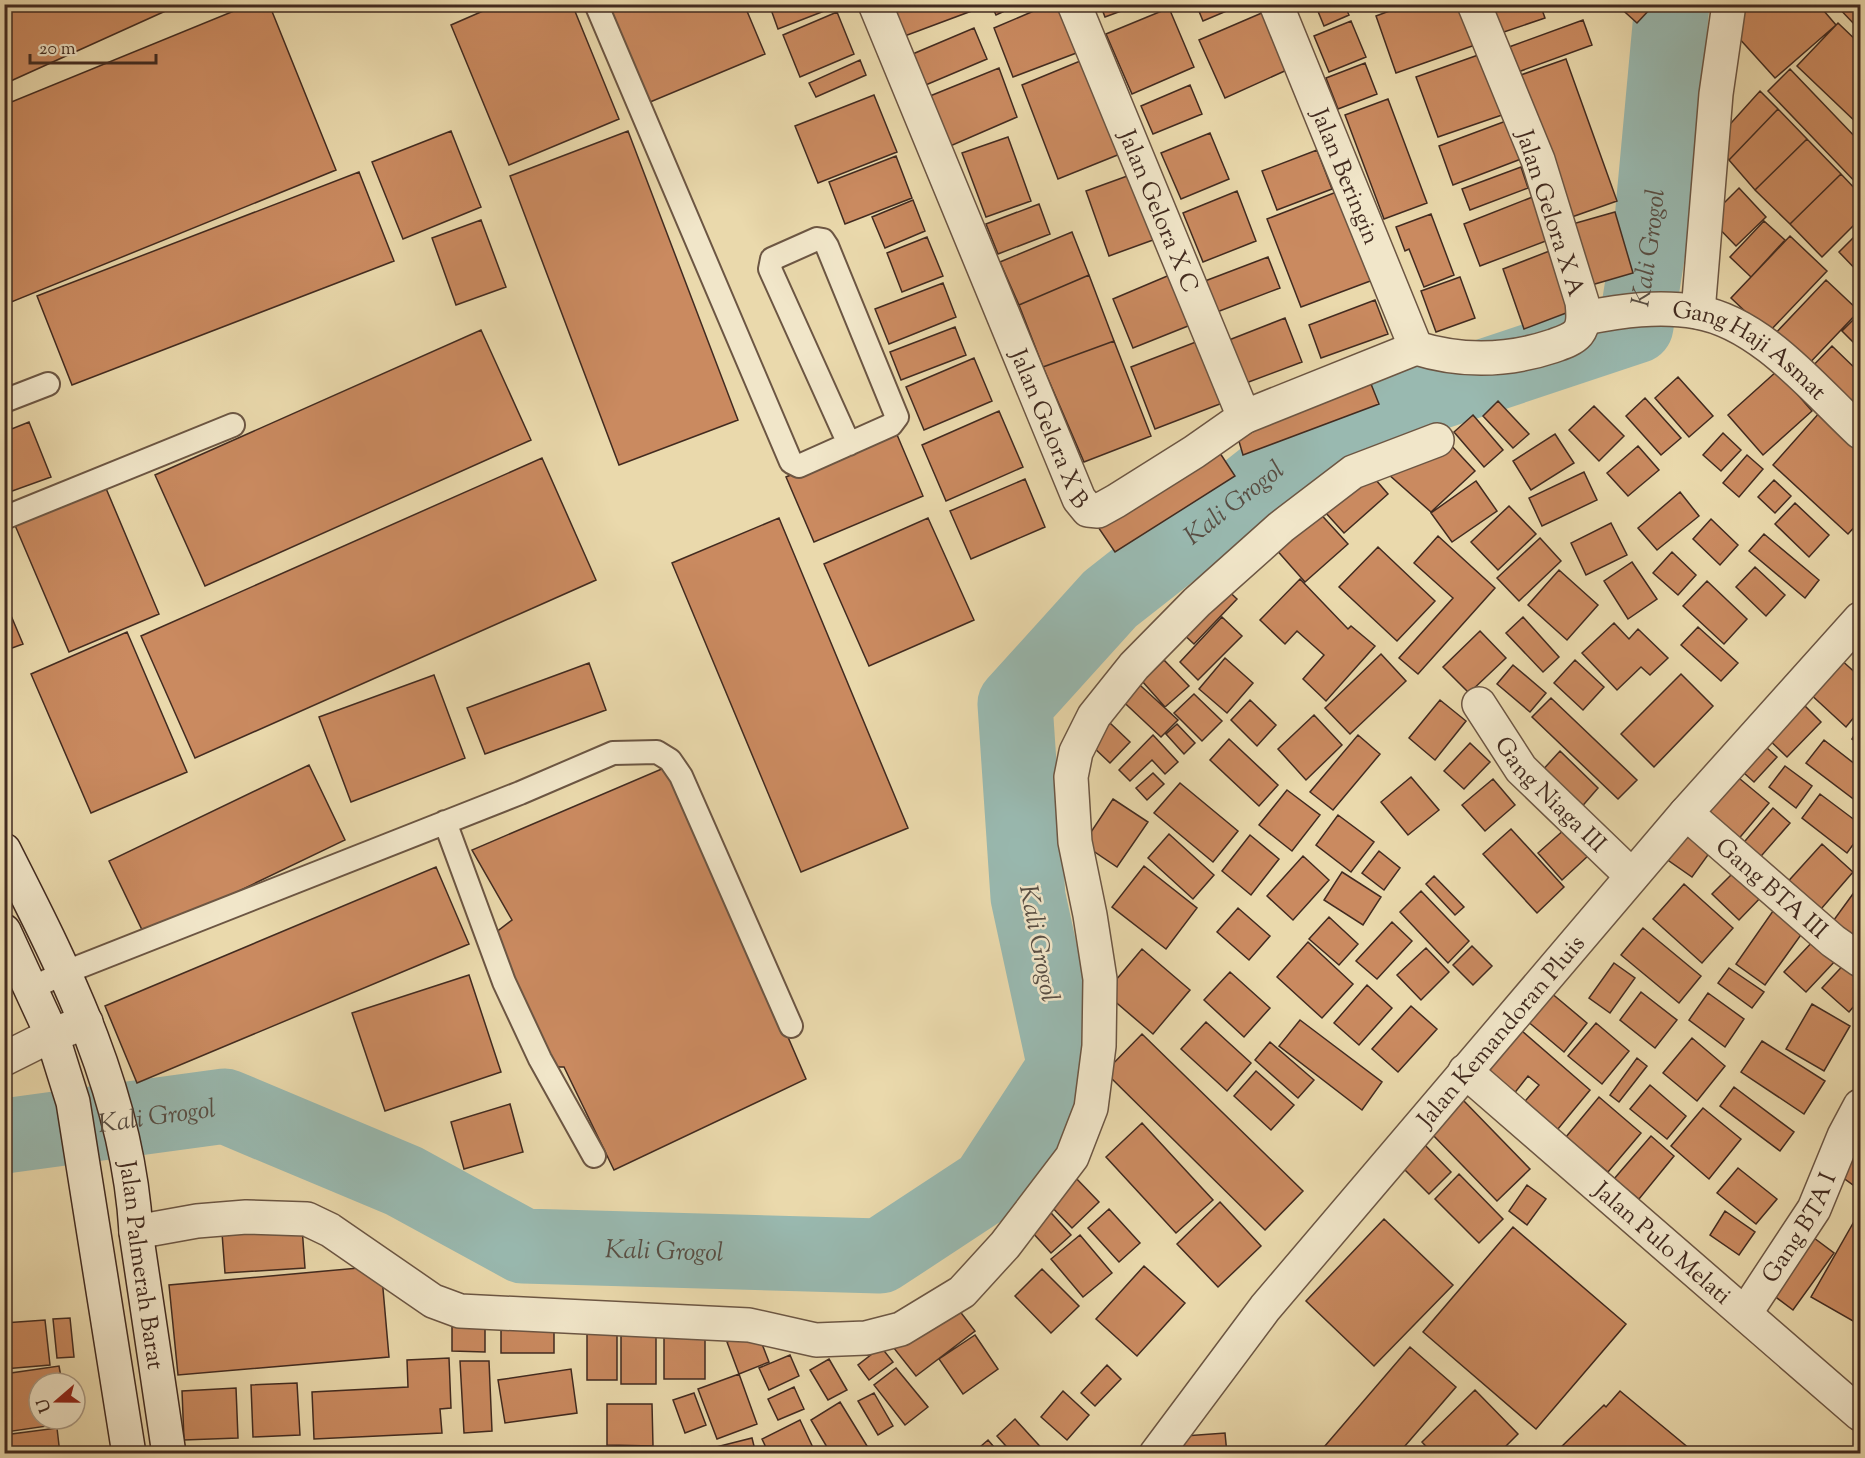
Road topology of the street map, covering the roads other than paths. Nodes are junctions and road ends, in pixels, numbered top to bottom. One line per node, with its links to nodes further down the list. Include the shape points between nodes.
1 (596, 4): 16 (lane, via 791,462 799,466)
2 (875, 4): 12 (street, Jalan Gelora X B, via 1079,500 1088,510 1098,511)
3 (1074, 4): 12 (street, Jalan Gelora X C)
4 (1276, 4): 9 (street, Jalan Beringin)
5 (1474, 4): 8 (street, Jalan Gelora X A, via 1538,160)
6 (1729, 4): 7 (street, via 1716,94)
7 (1698, 312): 8 (street, Gang Haji Asmat, via 1624,310); 14 (street, Gang Haji Asmat, via 1770,346)
8 (1584, 318): 9 (street, Jalan Gelora X A, via 1578,333 1565,342 1509,357 1471,358)
9 (1416, 348): 12 (street, Jalan Gelora X B)
10 (48, 384): 11 (lane)
11 (4, 402)
12 (1244, 417)
13 (233, 425): 17 (lane)
14 (1860, 432)
15 (1437, 440): 35 (street, via 1353,472 1281,527 1134,666 1094,716 1076,752 1071,777 1075,842 1100,979 1099,1046 1091,1108 1072,1157 1005,1245 962,1292 901,1329 866,1338 816,1340 749,1324 460,1311 433,1301 330,1230 307,1219 246,1217)
16 (849, 444): 16 (lane, via 770,269 772,259 817,239 827,246 897,417 891,425)
17 (4, 518)
18 (1855, 636): 20 (street, Jalan Kemandoran Pluis)
19 (1479, 704): 23 (street, Gang Niaga III, via 1521,769)
20 (1686, 813): 23 (street, Jalan Kemandoran Pluis); 25 (street, Gang BTA III)
21 (445, 822): 26 (lane); 29 (lane, via 613,753 657,752 670,760 681,776); 34 (lane, via 504,982 540,1059)
22 (4, 850): 26 (street, Jalan Palmerah Barat)
23 (1632, 876): 32 (street, Jalan Kemandoran Pluis)
24 (4, 931): 27 (street, Jalan Palmerah Barat)
25 (1860, 960)
26 (66, 972): 27 (lane); 28 (street, Jalan Palmerah Barat)
27 (32, 988): 30 (street, Jalan Palmerah Barat)
28 (86, 1022): 30 (street); 35 (street, Jalan Palmerah Barat, via 117,1106 134,1198)
29 (790, 1026)
30 (52, 1035): 31 (street); 38 (street, Jalan Palmerah Barat, via 74,1101)
31 (4, 1059)
32 (1466, 1071): 36 (street, Jalan Pulo Melati); 40 (street, Jalan Kemandoran Pluis, via 1264,1308)
33 (1860, 1106): 36 (street, Gang BTA I, via 1814,1209)
34 (594, 1156)
35 (136, 1232): 39 (street, Jalan Palmerah Barat)
36 (1746, 1312): 37 (street, Jalan Pulo Melati)
37 (1860, 1414)
38 (129, 1454)
39 (169, 1454)
40 (1156, 1454)

